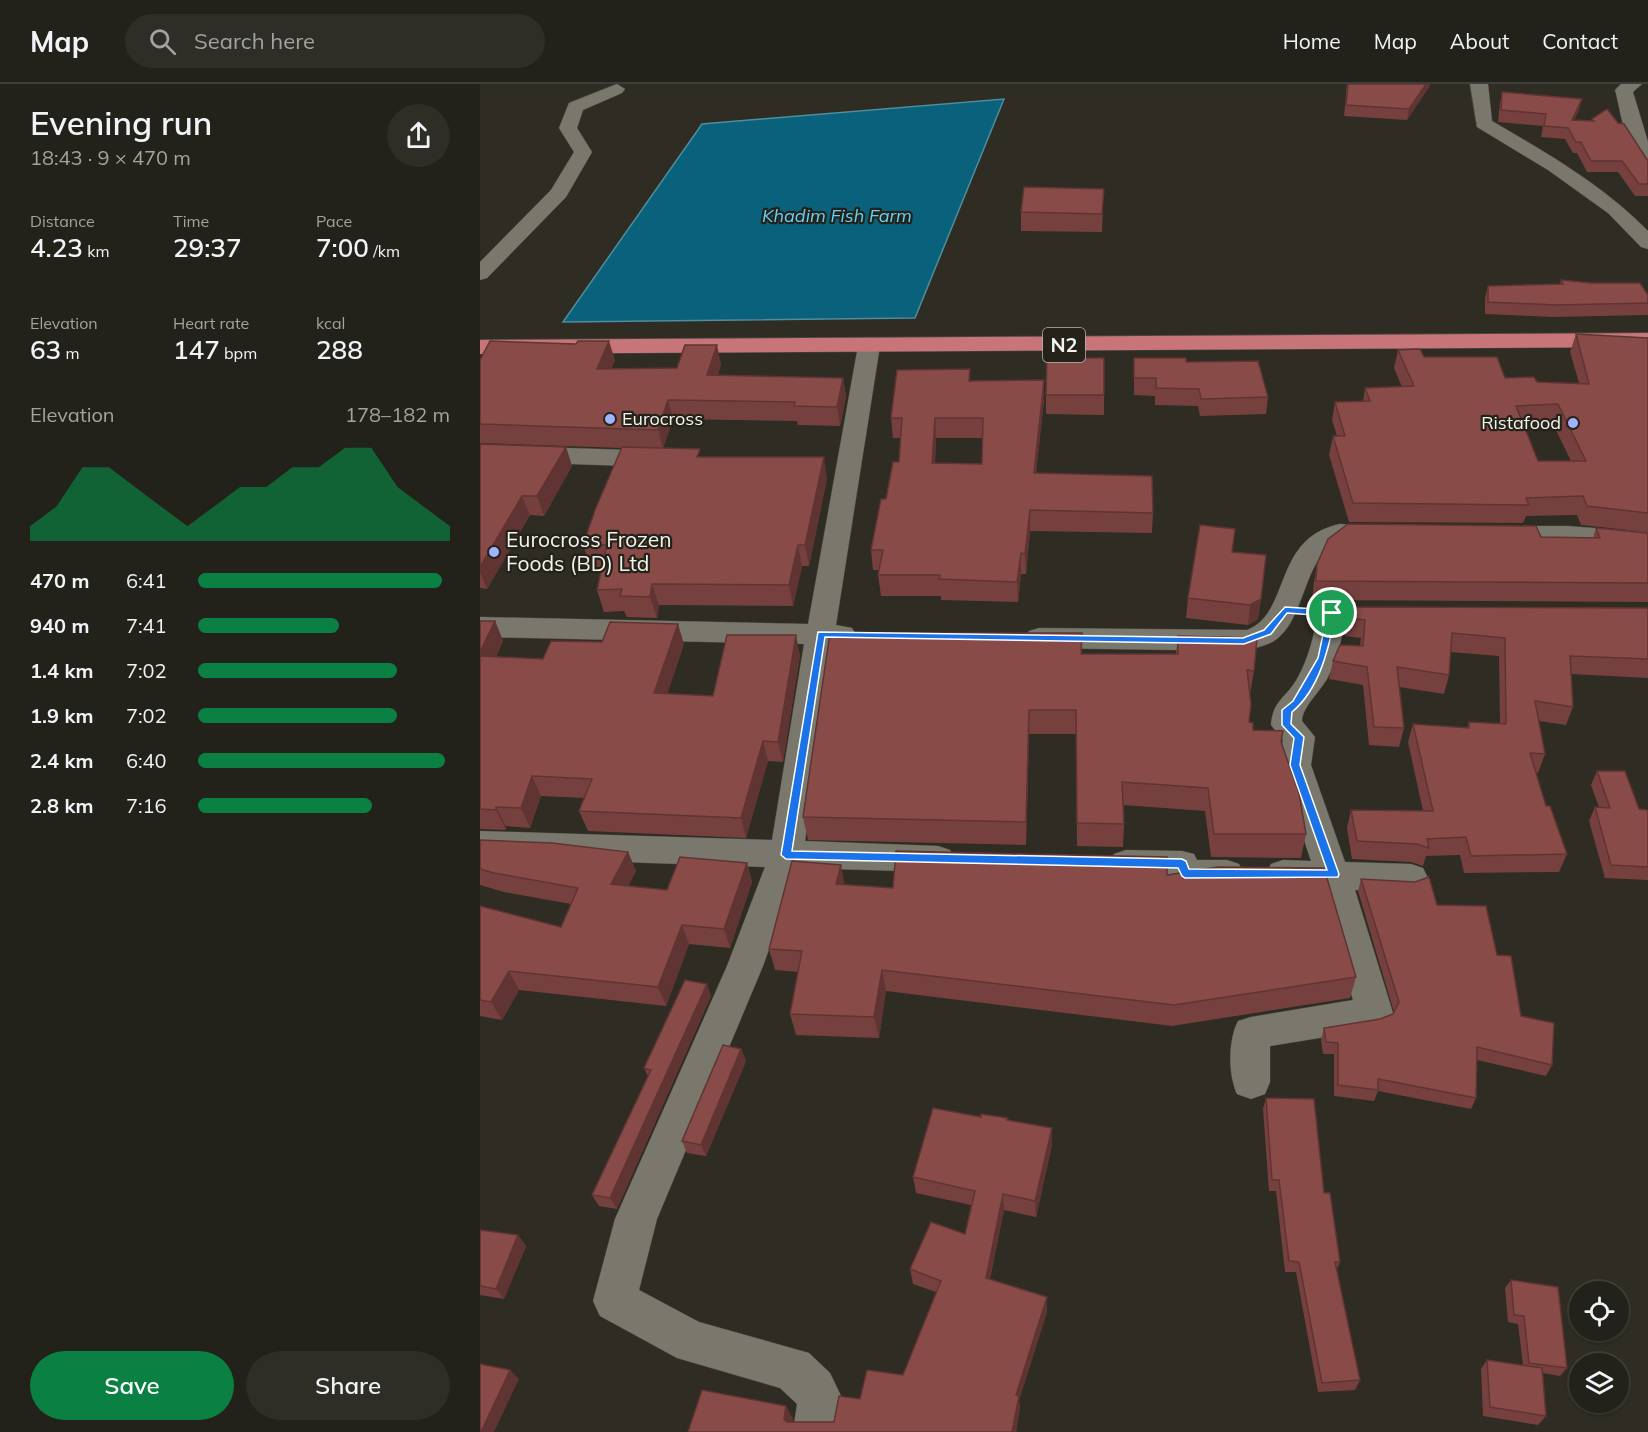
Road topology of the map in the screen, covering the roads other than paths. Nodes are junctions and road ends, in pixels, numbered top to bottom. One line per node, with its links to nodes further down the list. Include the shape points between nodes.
1 (1479, 84): 5 (street, via 1484,123 1556,166 1615,209)
2 (1633, 84): 4 (street, via 1624,90 1639,143)
3 (616, 89): 6 (street, via 575,107 568,128 583,152 559,193)
4 (1648, 154)
5 (1648, 243)
6 (480, 274)
7 (1648, 340): 8 (highway, N2)
8 (869, 346): 9 (highway, N2); 17 (street, via 835,464)
9 (480, 347)
10 (480, 453): 11 (street)
11 (681, 459)
12 (1399, 533): 15 (street, via 1340,532 1326,537 1305,558)
13 (1471, 533): 14 (street, via 1567,534)
14 (1648, 541)
15 (1285, 610): 19 (street, via 1267,632 1244,641); 24 (street, via 1344,613 1323,658 1296,703 1287,710 1286,725 1299,737 1295,765)
16 (480, 627): 17 (street)
17 (821, 634): 18 (street); 21 (street)
18 (868, 635)
19 (1009, 638)
20 (480, 844): 21 (street)
21 (786, 855): 22 (street); 27 (street, via 745,966 636,1219 615,1301 693,1341 793,1369 820,1400)
22 (972, 859)
23 (1100, 862): 24 (street, via 1182,864 1185,873)
24 (1334, 874): 25 (street); 26 (street, via 1376,1013 1251,1033)
25 (1411, 878)
26 (1251, 1082)
27 (816, 1432)

